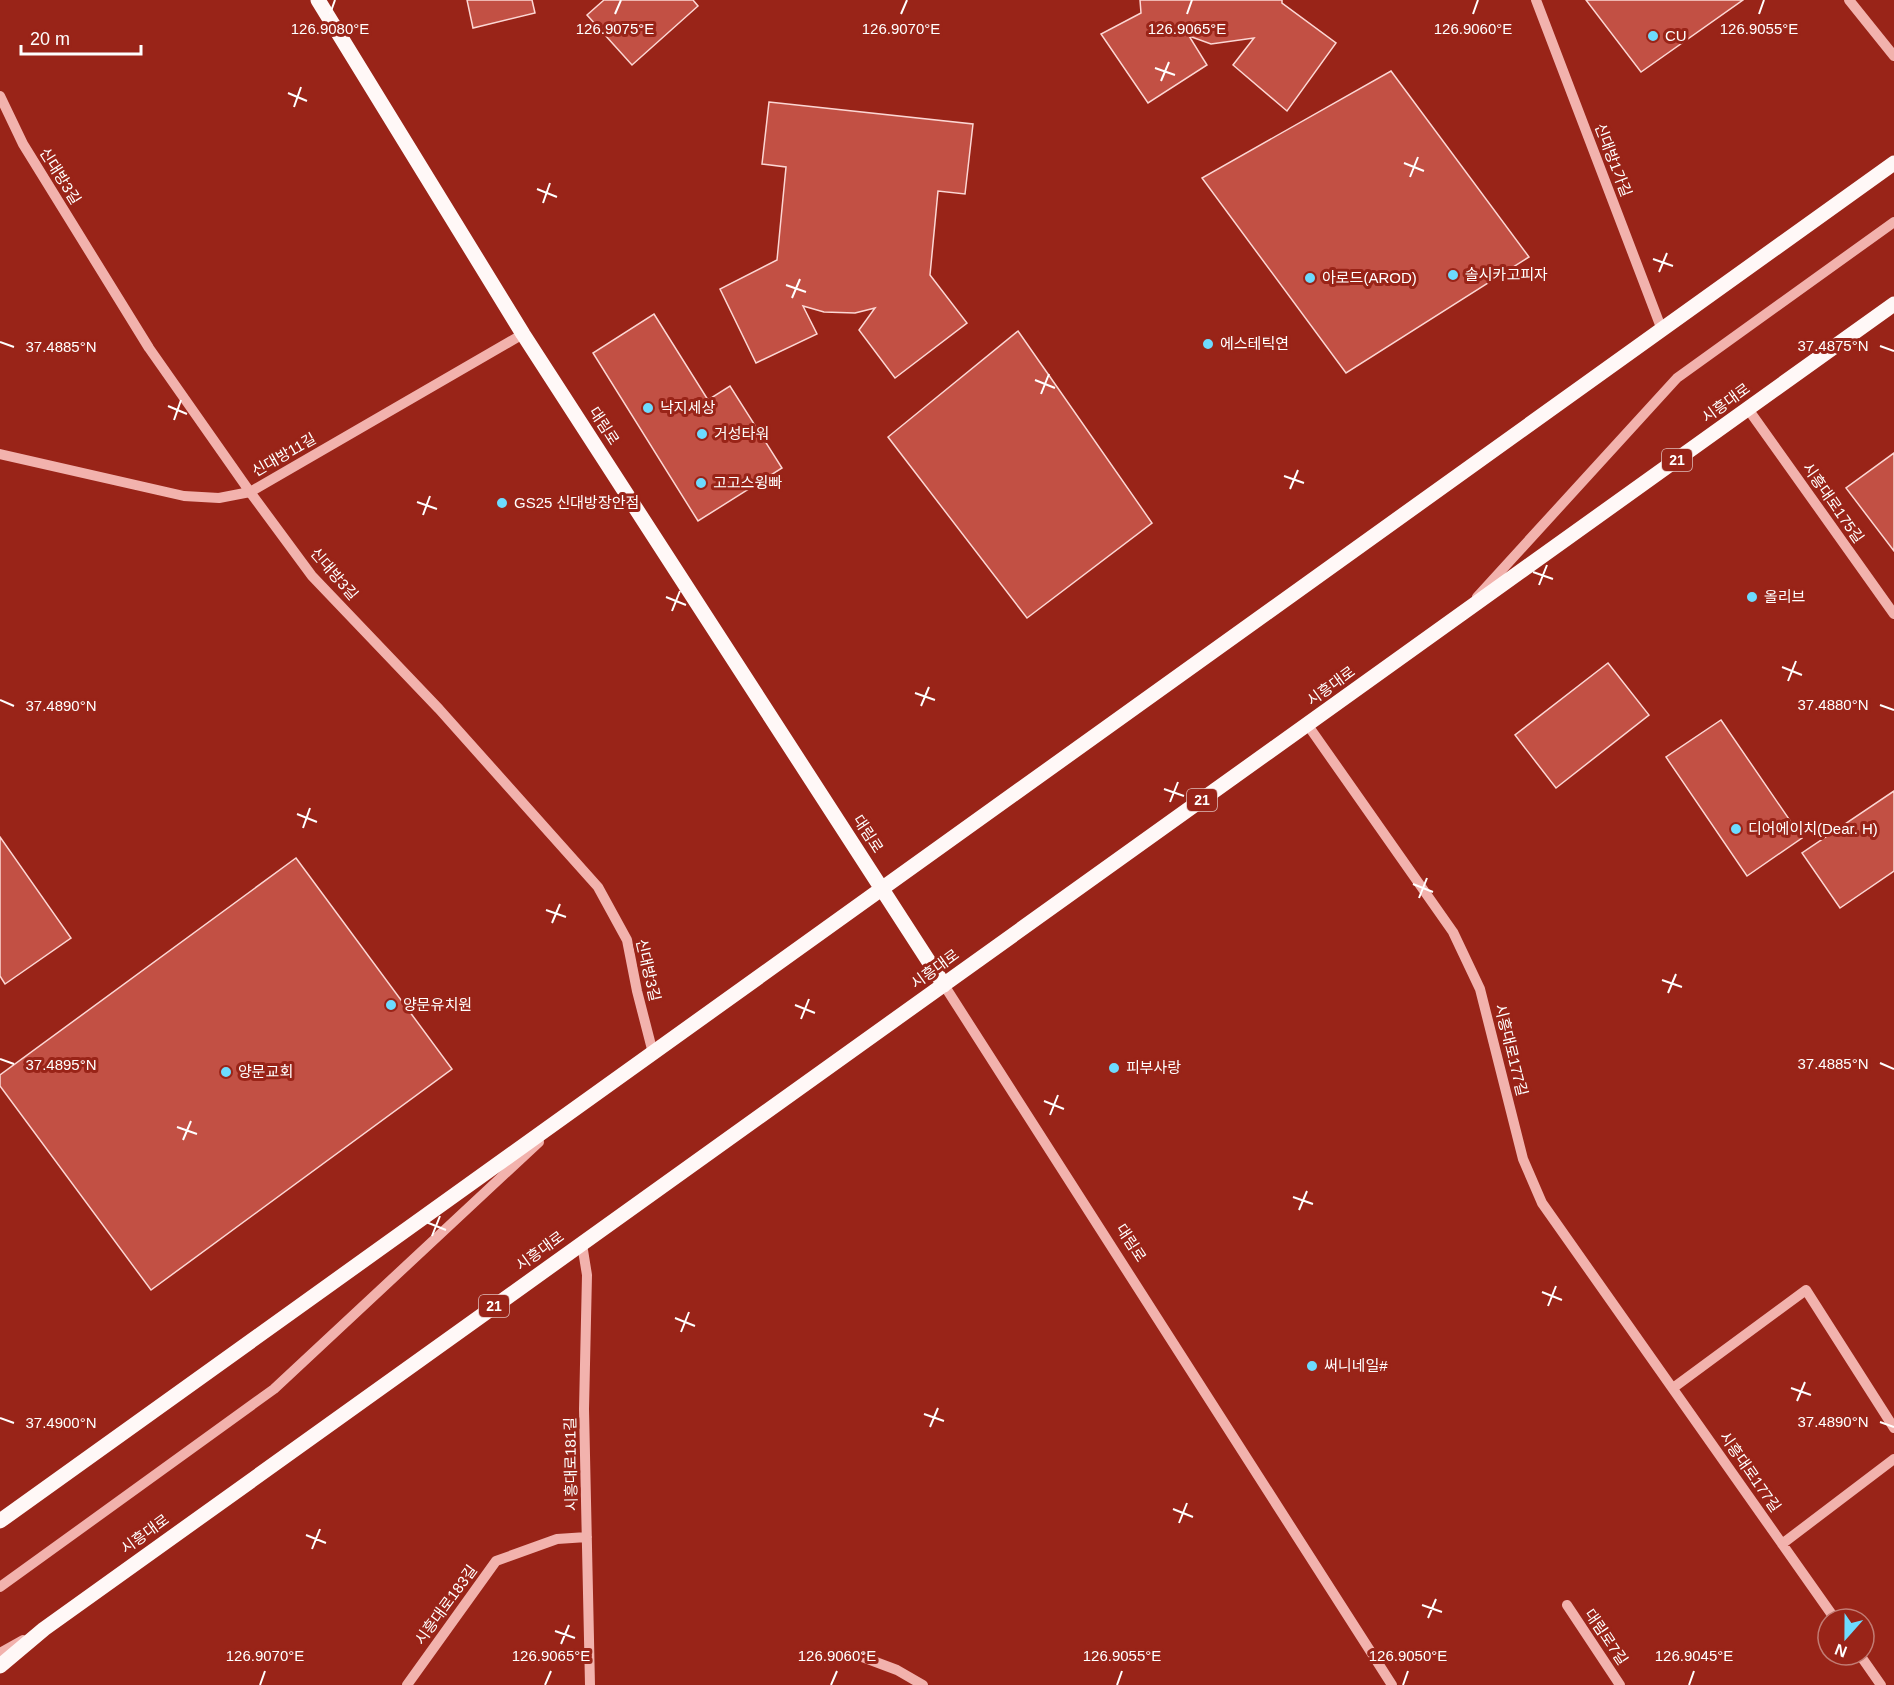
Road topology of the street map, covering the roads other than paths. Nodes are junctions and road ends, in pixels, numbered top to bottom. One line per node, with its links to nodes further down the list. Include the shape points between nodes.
1 (318, 0): 10 (main road, 대림로)
2 (1536, 0): 9 (street, 신대방1가길)
3 (1849, 0): 4 (street)
4 (1894, 56)
5 (0, 96): 13 (street, 신대방3길, via 23,144 149,348)
6 (1894, 163): 9 (main road)
7 (1894, 222): 15 (street, via 1677,378)
8 (1894, 304): 11 (main road, 시흥대로 / 21)
9 (1662, 330): 17 (main road)
10 (523, 334): 13 (street, 신대방11길); 17 (main road, 대림로)
11 (1748, 409): 14 (street, 시흥대로175길); 15 (main road, 시흥대로 / 21)
12 (0, 454): 13 (street, 신대방11길, via 184,495 219,498)
13 (250, 492): 19 (street, 신대방3길, via 312,576 598,887 627,940)
14 (1894, 614)
15 (1460, 615): 16 (main road, 시흥대로 / 21)
16 (1307, 724): 18 (main road, 시흥대로 / 21); 22 (street, 시흥대로177길, via 1453,932 1480,989 1523,1158 1542,1203)
17 (882, 889): 18 (main road, 대림로); 19 (main road)
18 (944, 984): 21 (main road, 시흥대로 / 21); 39 (street, 대림로)
19 (653, 1053): 20 (main road)
20 (572, 1111): 25 (main road); 28 (street, via 274,1389)
21 (582, 1244): 26 (street, 시흥대로181길, via 587,1275); 31 (main road, 시흥대로 / 21)
22 (1673, 1388): 23 (street, via 1806,1290); 27 (street, 시흥대로177길)
23 (1894, 1428)
24 (1894, 1459): 27 (street)
25 (0, 1521)
26 (587, 1537): 36 (street, 시흥대로183길, via 556,1539 496,1561); 37 (street, 시흥대로181길)
27 (1782, 1544): 30 (street, 시흥대로177길)
28 (0, 1587)
29 (1567, 1605): 40 (street, 대림로7길)
30 (1827, 1607)
31 (44, 1629): 32 (street); 34 (main road, 시흥대로 / 21)
32 (0, 1653)
33 (857, 1655): 38 (street)
34 (0, 1666)
35 (1868, 1667): 41 (street)
36 (407, 1685)
37 (590, 1685)
38 (923, 1685)
39 (1392, 1685)
40 (1620, 1685)
41 (1881, 1685)

